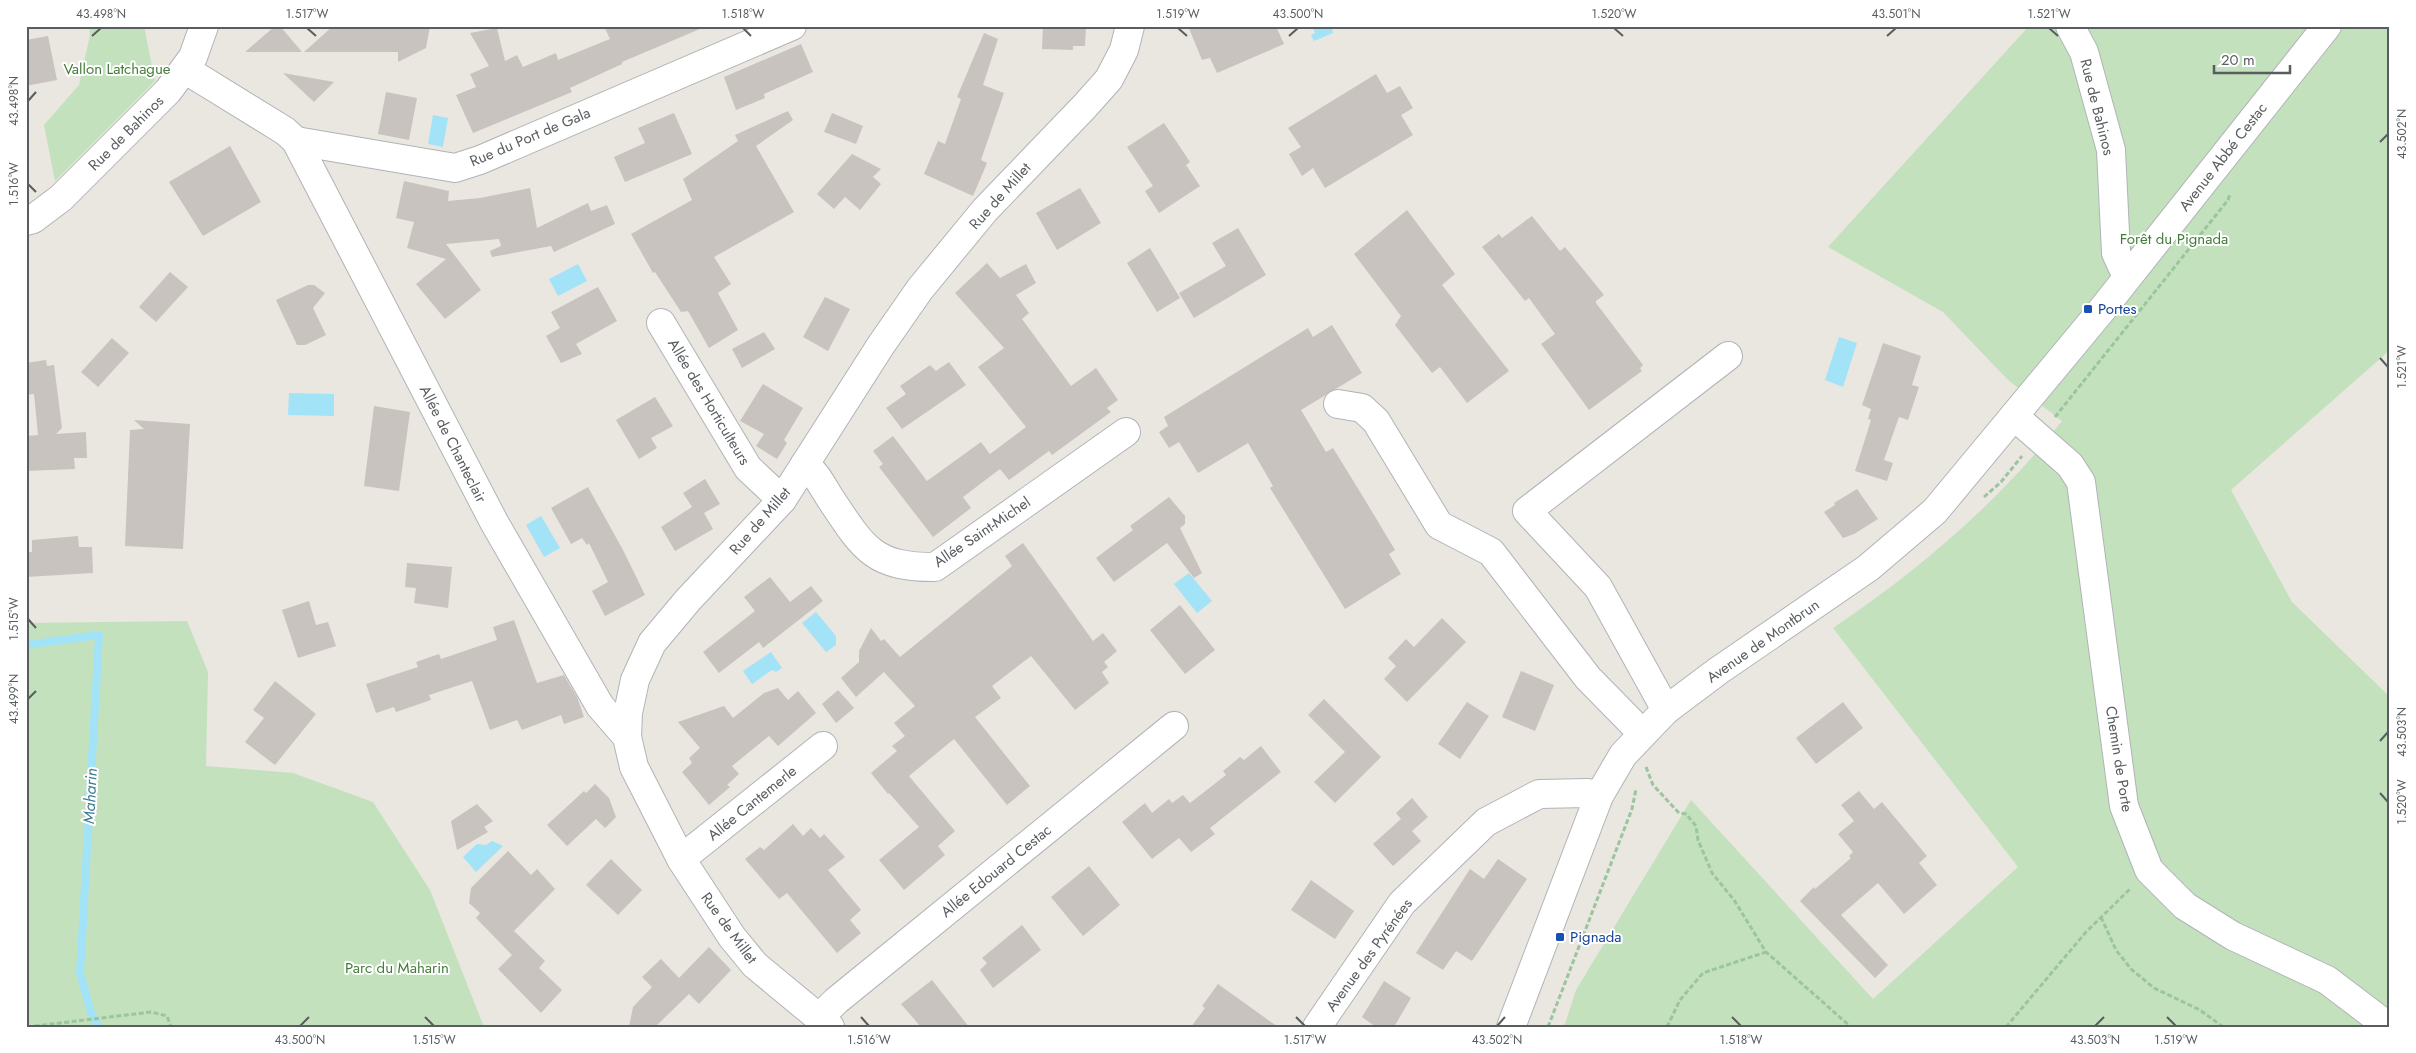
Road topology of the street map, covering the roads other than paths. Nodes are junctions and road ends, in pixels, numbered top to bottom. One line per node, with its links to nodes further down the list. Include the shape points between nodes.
1 (204, 26): 6 (street, Rue de Bahinos)
2 (792, 26): 7 (street, Rue du Port de Gala, via 455,168)
3 (1130, 26): 16 (street, Rue de Millet, via 1124,50 1109,79 985,210 920,289)
4 (2070, 26): 9 (street, Rue de Bahinos, via 2084,52 2111,150 2116,253)
5 (2327, 26): 9 (street, Avenue Abbé Cestac)
6 (186, 70): 7 (street, Rue du Port de Gala); 8 (street, Rue de Bahinos, via 61,198 33,220)
7 (296, 141): 21 (street, Allée de Chanteclair, via 494,522 600,706)
8 (26, 221)
9 (2127, 278): 10 (street, Avenue Abbé Cestac)
10 (2101, 311): 14 (street, Avenue de Montbrun)
11 (661, 324): 17 (street, Allée des Horticulteurs, via 748,468)
12 (1728, 356): 18 (street, via 1527,511 1598,587)
13 (1338, 404): 20 (street, via 1362,408 1376,421 1440,525 1491,552 1588,678)
14 (2014, 416): 18 (street, Avenue de Montbrun, via 1935,511 1900,542); 28 (street, Chemin de Porte, via 2070,465 2080,482 2124,806 2149,870 2185,906 2233,936 2327,980)
15 (1126, 432): 16 (street, Allée Saint-Michel, via 935,567 910,567 888,562 870,552 833,504 818,475)
16 (805, 464): 17 (street, Rue de Millet)
17 (782, 500): 21 (street, Rue de Millet, via 652,643 635,680)
18 (1666, 710): 20 (street, Avenue de Montbrun)
19 (1174, 726): 25 (street, Allée Edouard Cestac, via 831,1005)
20 (1642, 732): 23 (street, Avenue de Montbrun, via 1623,755)
21 (627, 738): 24 (street, Rue de Millet, via 634,766)
22 (823, 746): 24 (street, Allée Cantemerle)
23 (1599, 796): 26 (street, Avenue des Pyrénées, via 1588,793 1539,794 1486,822 1402,903); 27 (street, Avenue de Montbrun)
24 (681, 859): 25 (street, Rue de Millet, via 732,937 755,965)
25 (824, 1022)
26 (1317, 1027)
27 (1511, 1027)
28 (2389, 1027)

